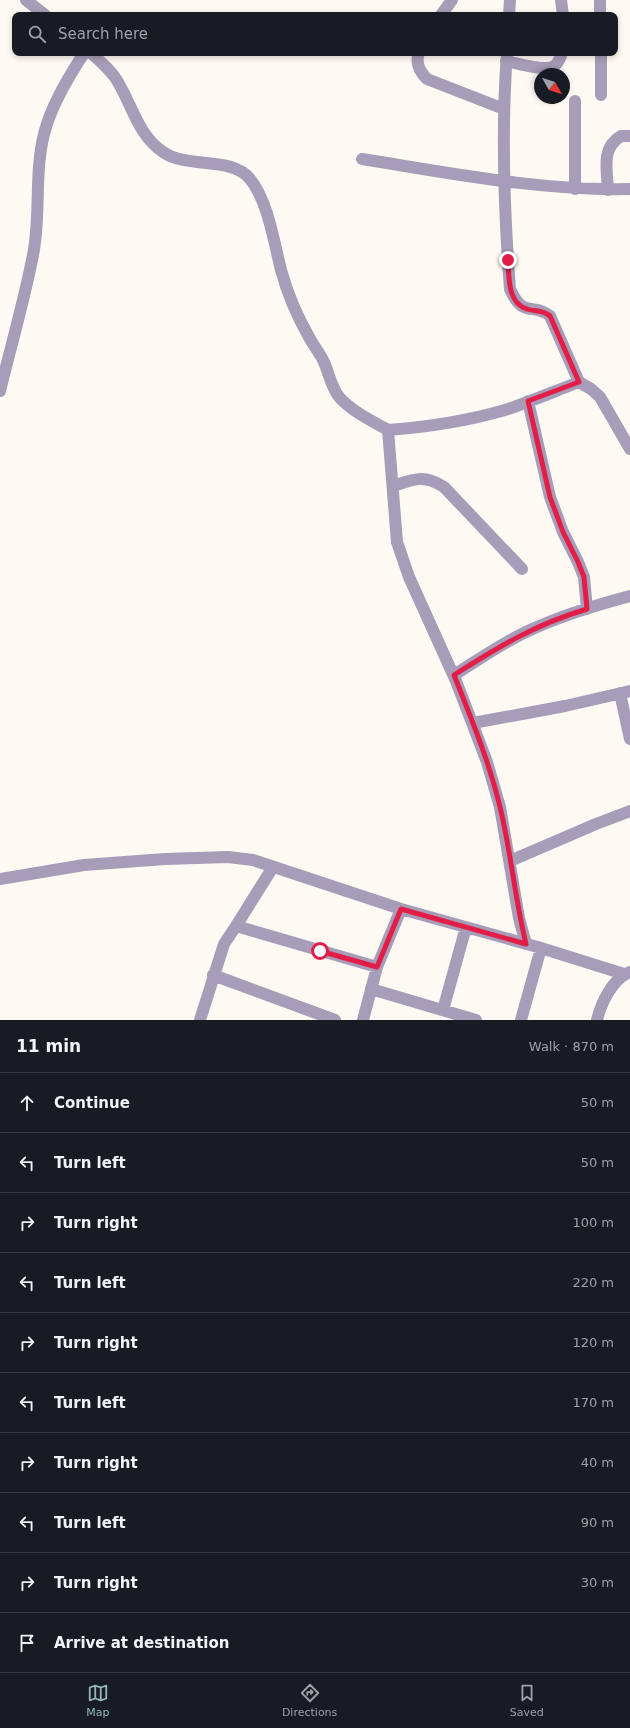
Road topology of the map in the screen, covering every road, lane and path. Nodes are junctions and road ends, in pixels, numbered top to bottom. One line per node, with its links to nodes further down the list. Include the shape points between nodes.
1 (26, 0): 6 (street)
2 (452, 0): 7 (street)
3 (510, 0): 8 (street)
4 (561, 0): 9 (street)
5 (600, 0): 10 (street)
6 (41, 12)
7 (443, 12)
8 (509, 12)
9 (563, 12)
10 (600, 12)
11 (82, 56): 27 (street, via 49,117 44,135 33,255)
12 (95, 56): 29 (street, via 118,83 139,125 152,144 164,154 186,162 238,169 250,178 260,194 276,242 288,291 309,337 326,366 334,388 348,405)
13 (419, 56): 19 (street, via 418,65 427,79)
14 (561, 56): 16 (street, via 552,67 544,68)
15 (601, 56): 17 (street)
16 (506, 57): 19 (street)
17 (601, 95)
18 (575, 101): 23 (street)
19 (504, 109): 22 (street)
20 (630, 136): 25 (street, via 621,136 609,146)
21 (362, 160): 22 (street)
22 (504, 180): 23 (street); 26 (street, via 510,289 519,305 527,309 544,311 550,316)
23 (575, 189): 25 (street)
24 (630, 189): 25 (street)
25 (608, 190)
26 (579, 382): 28 (street); 30 (street, via 600,397)
27 (0, 391)
28 (528, 401): 29 (street, via 440,425); 34 (street, via 550,497 584,577)
29 (388, 430): 31 (street)
30 (630, 450)
31 (393, 486): 32 (street, via 414,479 425,478 435,481 444,487); 35 (street, via 397,542 402,560)
32 (522, 569)
33 (630, 596): 34 (street)
34 (587, 609): 35 (street, via 528,631)
35 (454, 675): 37 (street)
36 (625, 692): 37 (street); 38 (street)
37 (473, 723): 40 (street, via 500,807)
38 (630, 739)
39 (630, 811): 40 (street)
40 (510, 860): 46 (street, via 519,918)
41 (273, 867): 42 (street, via 253,860 196,857 84,865); 43 (street); 44 (street)
42 (0, 879)
43 (401, 909): 45 (street); 48 (street)
44 (236, 926): 48 (street); 50 (street, via 224,944)
45 (466, 926): 46 (street); 52 (street)
46 (526, 944): 47 (street)
47 (541, 948): 49 (street); 57 (street)
48 (377, 967): 51 (street)
49 (627, 973): 58 (street, via 612,988)
50 (213, 975): 53 (street); 54 (street)
51 (371, 989): 52 (street); 55 (street)
52 (443, 1010): 56 (street)
53 (200, 1020)
54 (335, 1020)
55 (363, 1020)
56 (476, 1020)
57 (521, 1020)
58 (597, 1020)

